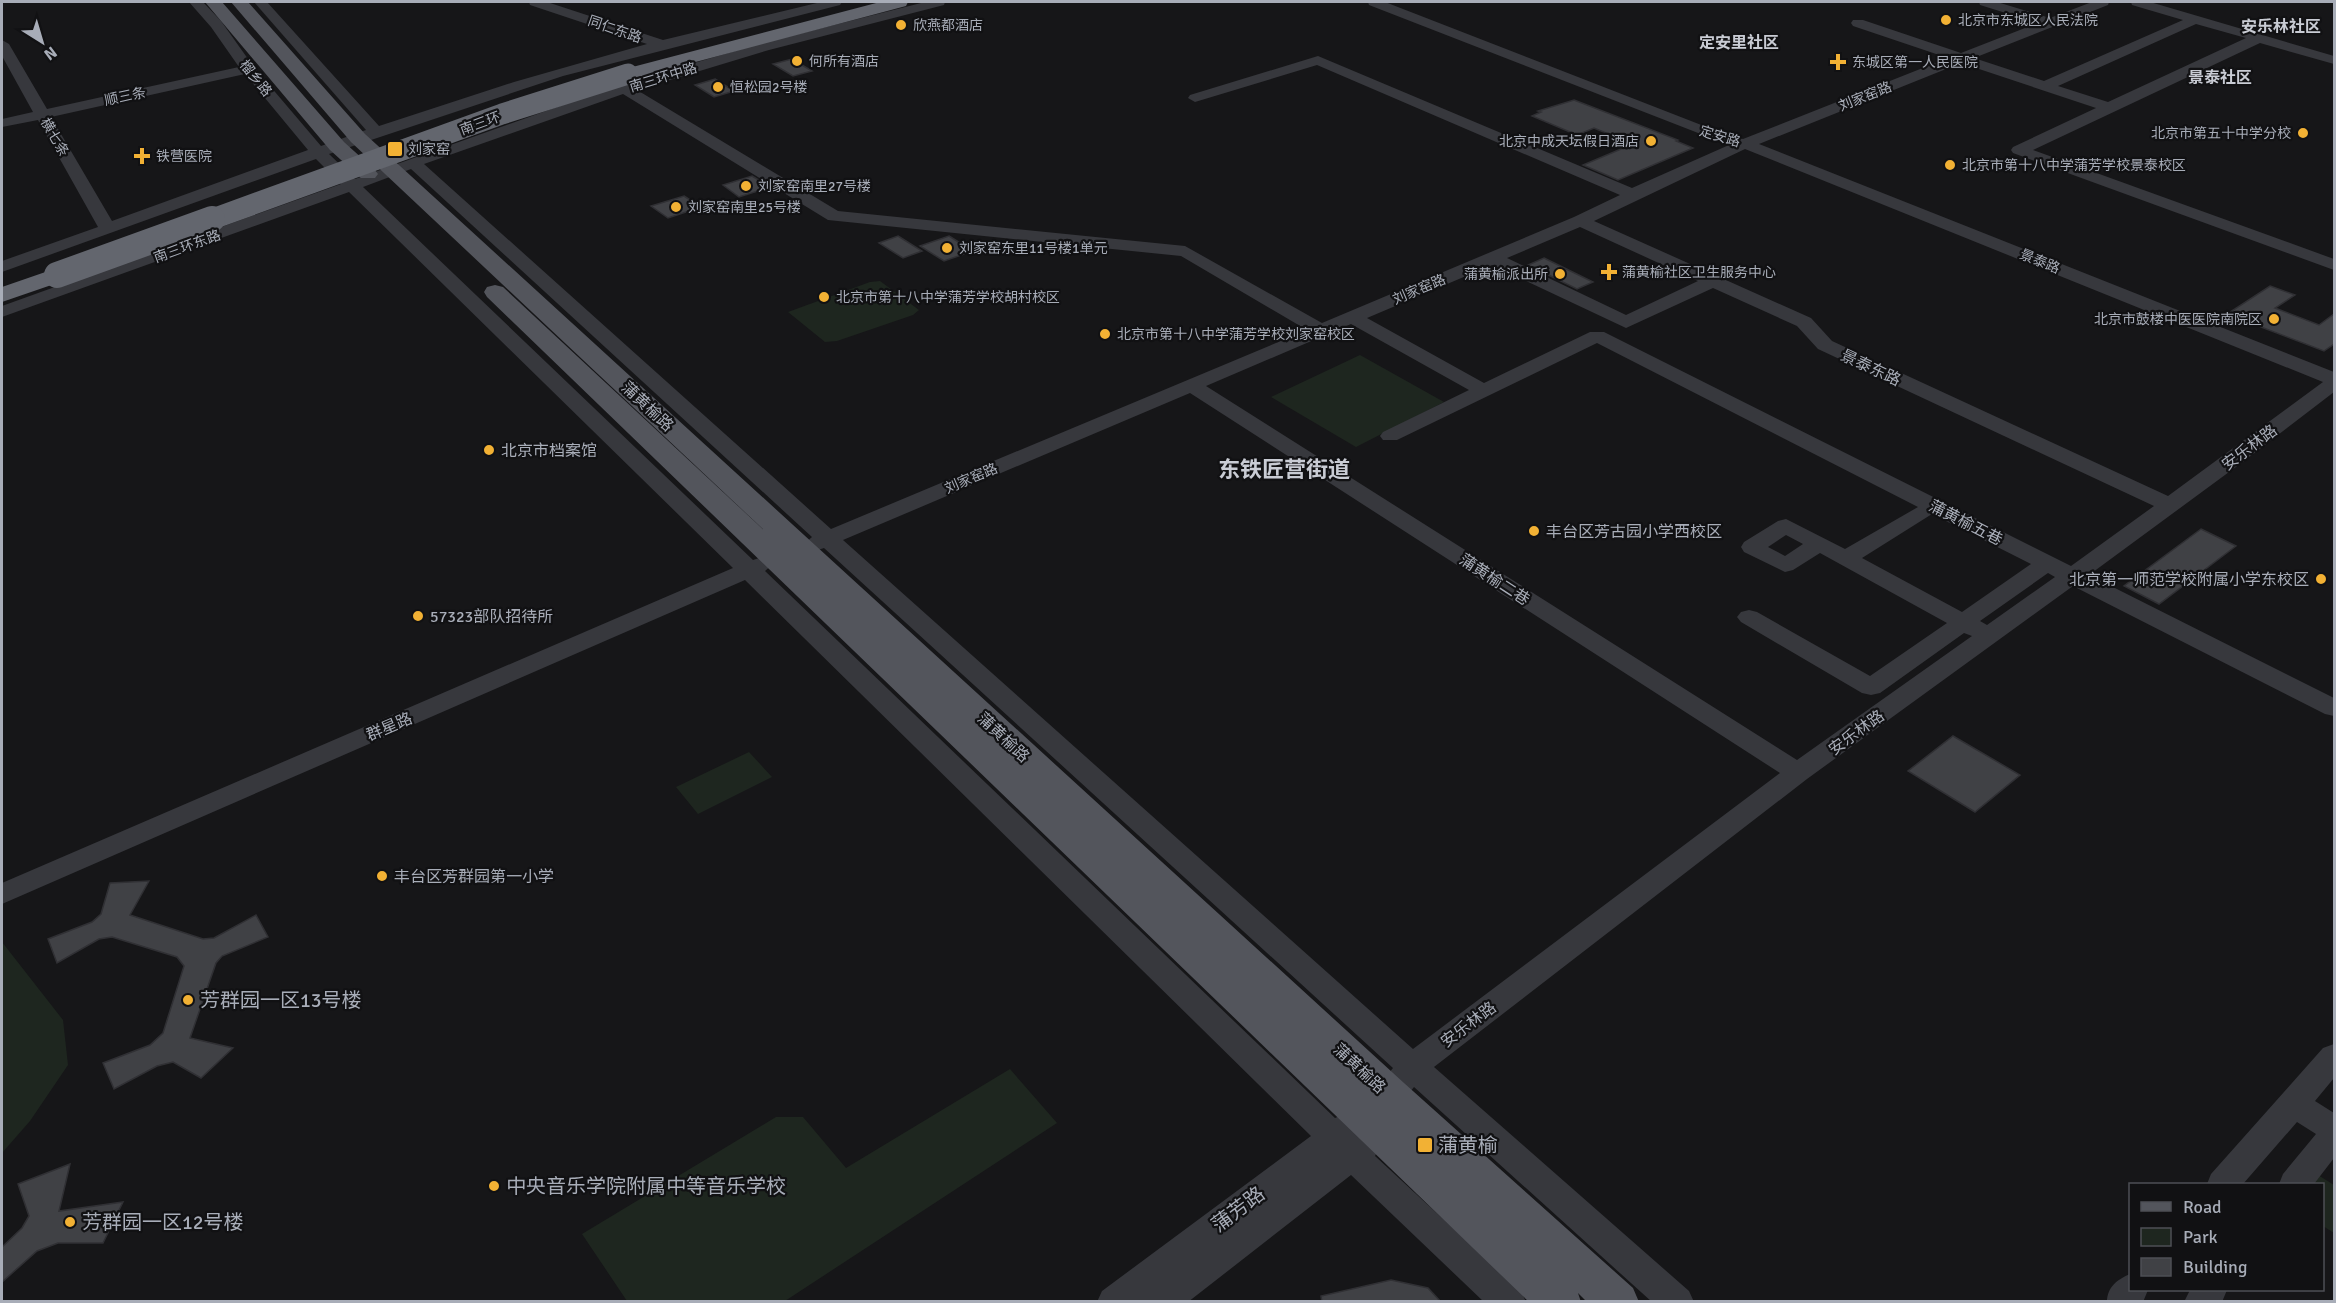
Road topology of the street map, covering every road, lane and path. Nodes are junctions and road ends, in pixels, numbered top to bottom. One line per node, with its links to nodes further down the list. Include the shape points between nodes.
1 (196, 2): 18 (street, 榴乡路)
2 (213, 2): 21 (main road, 榴乡路)
3 (239, 2): 35 (main road, via 320,92)
4 (260, 2): 35 (street)
5 (535, 2): 23 (street, 同仁东路)
6 (834, 2): 23 (street, 南三环中路)
7 (866, 2): 19 (highway, 南三环)
8 (899, 2): 19 (highway, 南三环)
9 (939, 2): 27 (street, 南三环中路)
10 (1374, 2): 37 (street, 定安路, via 1723,139)
11 (1394, 2): 37 (street, 定安路, via 1733,135)
12 (1984, 2): 17 (street)
13 (2103, 2): 17 (street, 刘家窑路)
14 (2137, 2): 15 (street)
15 (2196, 20): 20 (street); 29 (street)
16 (1858, 23): 24 (street)
17 (2051, 23): 24 (street, 刘家窑路)
18 (216, 24): 21 (main road); 26 (street, 榴乡路)
19 (770, 30): 23 (highway); 27 (highway); 28 (highway, 南三环)
20 (2258, 38): 25 (street); 31 (street)
21 (247, 41): 38 (main road, 榴乡路)
22 (2, 44): 32 (street, 横七条)
23 (660, 45): 33 (street, 南三环中路)
24 (1962, 58): 29 (street); 37 (street, 刘家窑路)
25 (2334, 60)
26 (248, 69): 32 (street, 顺三条); 38 (street, 榴乡路)
27 (664, 76): 28 (street, 南三环中路)
28 (623, 77): 36 (street, 南三环中路); 48 (highway, 南三环, bridge, via 502,114); 53 (street, via 834,216 1185,251)
29 (2045, 86): 31 (street)
30 (1195, 98): 41 (street, via 1318,60)
31 (2110, 108): 46 (street, via 2019,150)
32 (42, 114): 34 (street, 顺三条); 44 (street, 横七条)
33 (422, 116): 35 (street, 南三环中路); 36 (street)
34 (2, 123)
35 (367, 135): 38 (street, 南三环中路); 39 (main road, 蒲黄榆路)
36 (474, 140): 39 (street, 南三环中路)
37 (1746, 144): 41 (street, 刘家窑路); 54 (street, 景泰路)
38 (328, 149): 39 (street); 40 (street)
39 (383, 174): 42 (street, 南三环东路); 62 (main road, 蒲黄榆路); 62 (street, via 589,337)
40 (248, 178): 42 (street); 44 (street)
41 (1632, 194): 43 (street, 刘家窑路)
42 (299, 205): 51 (street, 南三环东路)
43 (1580, 221): 45 (street, 刘家窑路); 49 (street, 景泰东路)
44 (108, 229): 47 (street)
45 (1492, 258): 49 (street, via 1626,322); 52 (street, 刘家窑路)
46 (2334, 265)
47 (2, 267)
48 (52, 271): 50 (highway, 南三环); 51 (highway, 南三环)
49 (1712, 281): 59 (street, 景泰东路, via 1804,322 1825,345)
50 (2, 284)
51 (3, 307)
52 (1352, 317): 53 (street, 刘家窑路); 57 (street)
53 (1321, 330): 56 (street, 刘家窑路)
54 (2334, 379)
55 (2334, 383): 59 (street, 安乐林路)
56 (1191, 385): 62 (street, 刘家窑路); 70 (street, 蒲黄榆二巷)
57 (1484, 391): 58 (street); 65 (street, 蒲黄榆五巷, via 1597,336)
58 (1389, 436)
59 (2169, 505): 65 (street, 安乐林路)
60 (1922, 512): 63 (street)
61 (1820, 544): 63 (street)
62 (789, 554): 71 (street, 群星路); 74 (main road, 蒲黄榆路); 74 (street)
63 (1846, 558): 67 (street)
64 (2042, 567): 67 (street)
65 (2070, 575): 68 (street, 安乐林路); 69 (street, 蒲黄榆五巷)
66 (1749, 617): 67 (street, via 1871,687)
67 (1964, 622): 68 (street)
68 (1989, 636): 70 (street, 安乐林路)
69 (2334, 708)
70 (1798, 773): 74 (street, 安乐林路)
71 (2, 894)
72 (2334, 1057): 73 (street)
73 (2294, 1104): 75 (street); 77 (street)
74 (1372, 1117): 79 (street, 蒲芳路); 80 (street, 蒲芳路); 81 (street); 82 (main road, 蒲黄榆路); 83 (main road, 蒲黄榆路); 84 (street)
75 (2334, 1129)
76 (2334, 1135): 78 (street)
77 (2225, 1183)
78 (2297, 1183)
79 (1114, 1302)
80 (1160, 1302)
81 (1509, 1302)
82 (1560, 1302)
83 (1618, 1302)
84 (1677, 1302)

